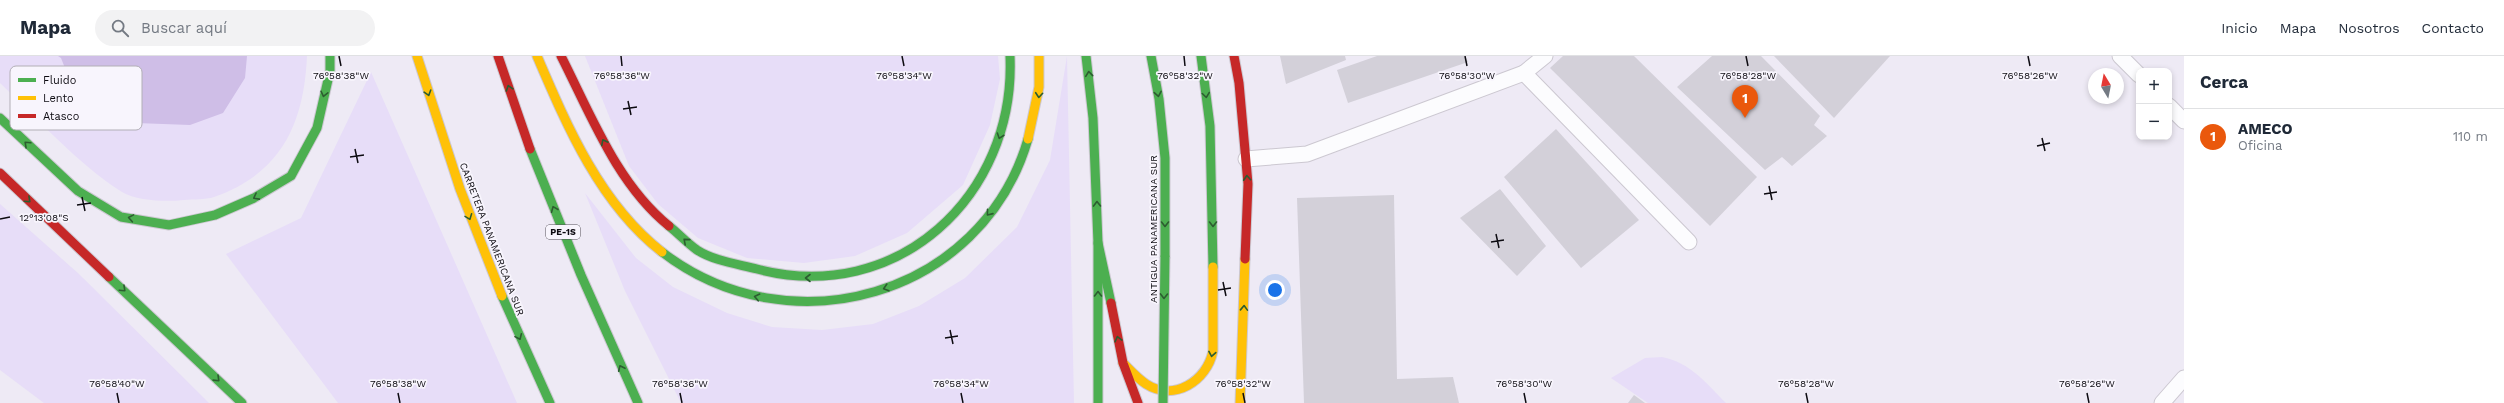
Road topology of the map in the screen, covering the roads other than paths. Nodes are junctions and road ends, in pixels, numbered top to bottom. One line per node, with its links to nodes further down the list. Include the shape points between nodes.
1 (330, 56): 20 (main road, one-way to 20, via 330,71 317,128 291,176 254,198 215,215 169,225 121,217 78,191)
2 (417, 56): 28 (main road, CARRETERA PANAMERICANA SUR, one-way to 28, via 463,201 496,286)
3 (498, 56): 29 (main road, PE-1S, one-way to 3, via 570,251 516,111)
4 (537, 56): 7 (main road, one-way to 4, via 1039,99 1022,159 992,209 974,232 928,270 899,284 846,298 806,302 772,300 734,291 682,267 656,248 632,224 591,171)
5 (560, 56): 6 (main road, one-way to 5, via 1011,71 1004,124 994,152 980,179 949,221 908,254 881,266 852,274 822,278 793,278 765,274 698,251 648,208 610,153)
6 (1010, 56)
7 (1040, 56)
8 (1086, 56): 24 (main road, one-way to 8, via 1093,118)
9 (1151, 56): 32 (main road, ANTIGUA PANAMERICANA SUR, one-way to 32, bridge, via 1159,99 1165,158)
10 (1200, 56): 25 (main road, one-way to 25, via 1210,126 1214,198 1213,351 1209,368 1198,381 1175,391 1161,390 1147,384)
11 (1234, 56): 21 (main road)
12 (1545, 56): 15 (lane)
13 (2120, 56): 14 (lane)
14 (2136, 72)
15 (1524, 73): 21 (lane, via 1308,154); 23 (lane)
16 (2172, 109): 18 (lane)
17 (0, 118): 19 (main road, one-way to 17)
18 (2184, 121)
19 (10, 127)
20 (13, 130)
21 (1246, 159): 33 (main road, one-way to 21, via 1248,192)
22 (0, 173): 27 (main road, one-way to 27)
23 (1689, 242)
24 (1098, 243): 25 (main road, one-way to 24); 30 (main road, one-way to 24)
25 (1124, 363): 31 (main road)
26 (2184, 378): 34 (lane)
27 (242, 403)
28 (550, 403)
29 (638, 403)
30 (1098, 403)
31 (1138, 403)
32 (1162, 403)
33 (1240, 403)
34 (2162, 403)

